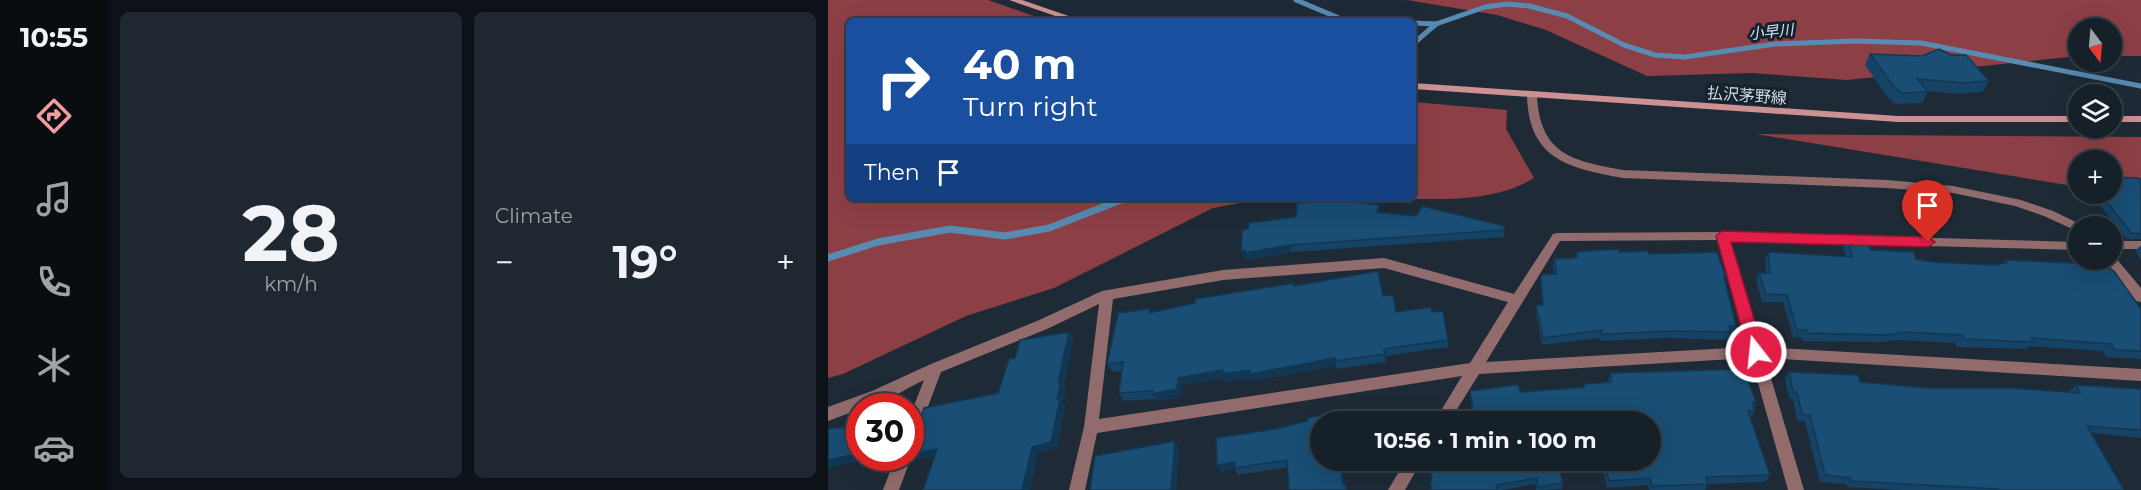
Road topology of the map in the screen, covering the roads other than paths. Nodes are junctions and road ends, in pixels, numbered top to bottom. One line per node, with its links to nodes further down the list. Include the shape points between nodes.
1 (1013, 0): 2 (main road)
2 (1070, 18)
3 (1416, 86): 4 (main road, 払沢茅野線)
4 (1532, 96): 5 (main road, 払沢茅野線, via 1898,119); 8 (street, via 1534,125 1542,141 1561,157 1588,168 1623,174 1923,185 2028,204)
5 (2068, 119)
6 (2122, 119): 7 (main road)
7 (2141, 119)
8 (2068, 223)
9 (1722, 236): 12 (street); 16 (street, via 1557,237); 17 (street)
10 (2122, 245): 11 (street)
11 (2141, 245)
12 (2068, 246)
13 (2119, 270): 15 (street)
14 (1107, 295): 16 (street, via 1223,275 1384,263); 18 (street); 24 (street)
15 (2141, 297)
16 (1515, 299): 19 (street)
17 (1756, 352): 19 (street); 20 (street); 30 (street)
18 (936, 368): 21 (street); 23 (street)
19 (1476, 368): 22 (street); 24 (street)
20 (2141, 375)
21 (924, 399)
22 (1448, 411)
23 (828, 414)
24 (1091, 427): 28 (street)
25 (898, 471): 27 (street)
26 (1408, 471): 29 (street)
27 (891, 490)
28 (1077, 490)
29 (1396, 490)
30 (1796, 490)

